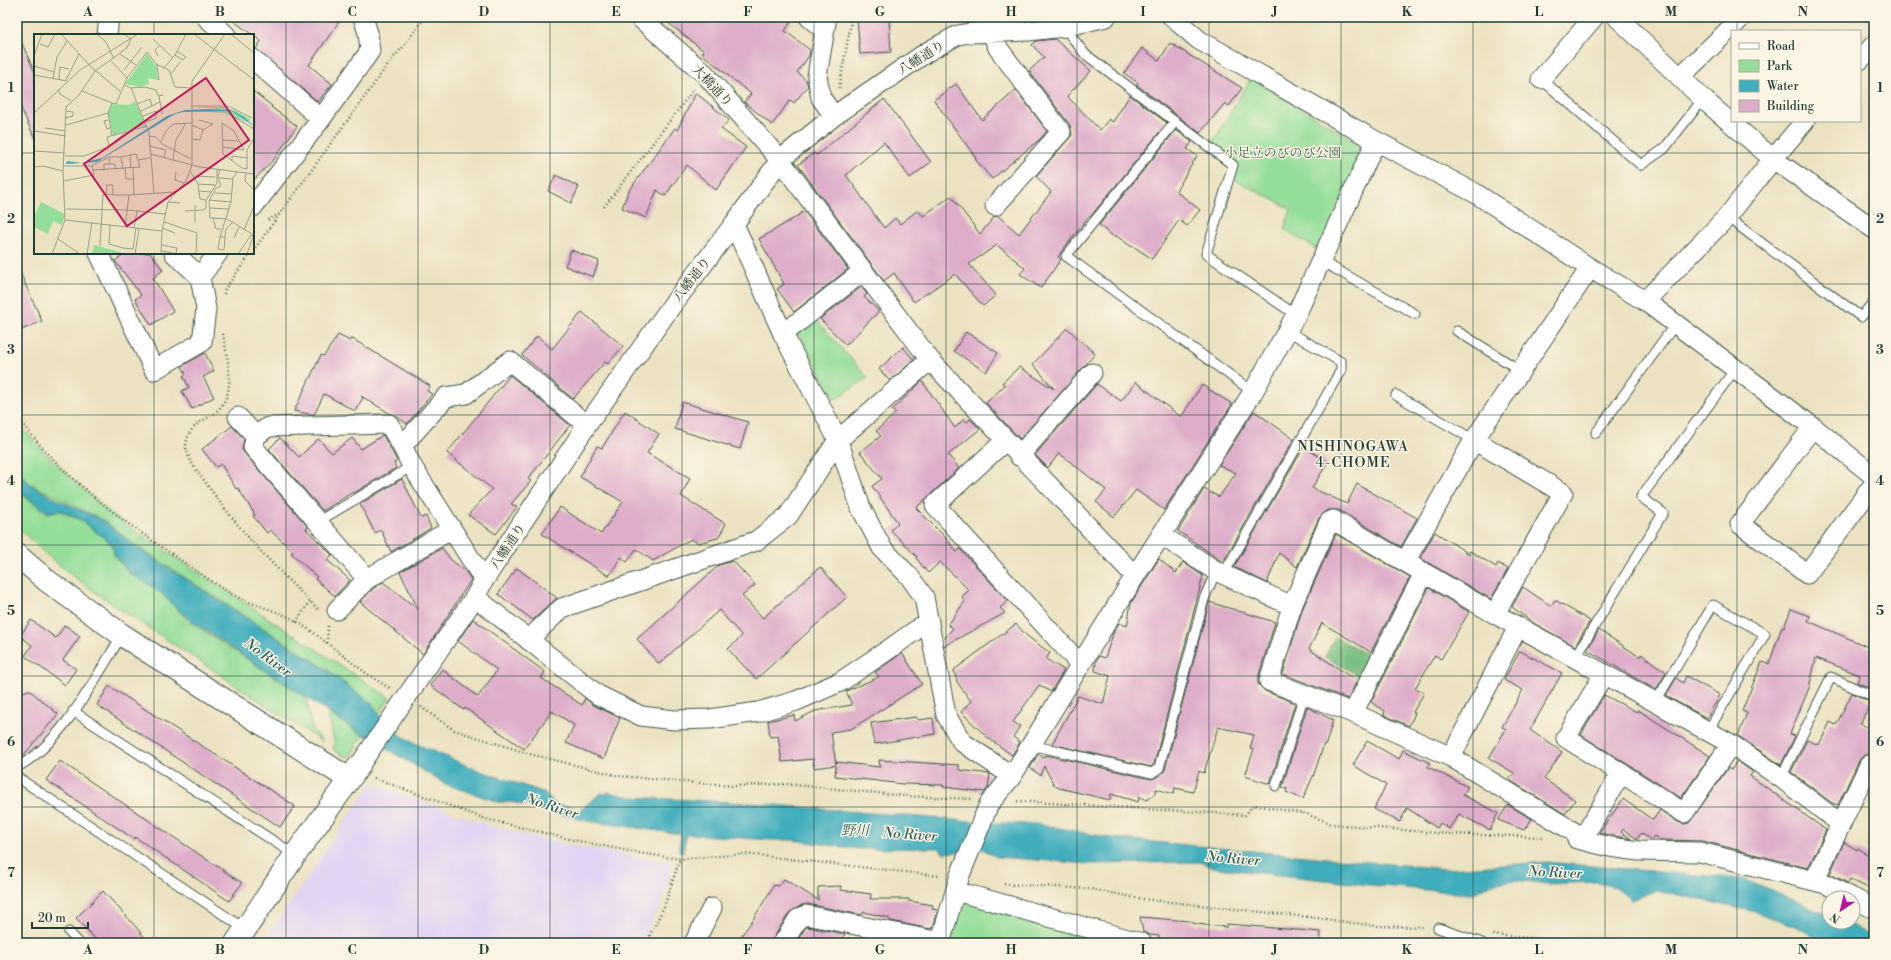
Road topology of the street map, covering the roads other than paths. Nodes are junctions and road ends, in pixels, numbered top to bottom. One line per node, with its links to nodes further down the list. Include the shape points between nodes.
1 (109, 17): 14 (street)
2 (206, 17): 15 (street)
3 (363, 17): 23 (street, via 370,51)
4 (639, 17): 28 (street, 大橋通り, via 705,74)
5 (809, 17): 11 (street)
6 (1106, 17): 12 (street, 八幡通り)
7 (1172, 17): 26 (street, via 1199,40)
8 (1594, 17): 20 (street)
9 (1617, 17): 19 (street)
10 (1742, 17): 19 (street)
11 (826, 23): 22 (street, via 817,76 821,98)
12 (1064, 27): 13 (street, 八幡通り); 24 (lane, via 1085,54)
13 (992, 33): 22 (street, 八幡通り, via 969,33 947,41 916,58); 30 (street, via 998,48 1061,132)
14 (106, 34)
15 (225, 34)
16 (1874, 45): 17 (street)
17 (1861, 59)
18 (254, 60): 23 (street)
19 (1680, 77): 21 (street)
20 (1541, 79): 21 (lane, via 1641,165 1664,149)
21 (1703, 99): 27 (street)
22 (834, 116): 28 (street, 八幡通り)
23 (321, 119): 29 (street)
24 (1175, 122): 44 (lane, via 1233,165 1206,254); 52 (lane, via 1066,256)
25 (1804, 122): 27 (street)
26 (1376, 141): 37 (street); 38 (street, via 1475,193)
27 (1773, 159): 31 (street); 33 (street)
28 (780, 160): 32 (street, 八幡通り); 39 (street, 大橋通り)
29 (256, 197)
30 (995, 206)
31 (1727, 218): 41 (street); 42 (lane, via 1861,317)
32 (734, 224): 47 (street); 55 (street, 八幡通り, via 670,308)
33 (1874, 229)
34 (99, 254): 40 (street, via 154,370 202,342 206,310)
35 (175, 254): 40 (street)
36 (217, 254): 40 (street)
37 (1321, 261): 43 (lane); 44 (street)
38 (1590, 268): 41 (street); 50 (street)
39 (862, 272): 47 (street); 48 (street, 大橋通り)
40 (200, 277)
41 (1645, 301): 45 (street)
42 (1874, 301)
43 (1415, 314)
44 (1292, 323): 52 (street); 72 (lane, via 1341,362 1341,370)
45 (1676, 323): 49 (street); 57 (lane)
46 (1457, 331): 50 (lane)
47 (783, 334): 59 (street)
48 (930, 360): 59 (street); 61 (street, 大橋通り)
49 (1736, 368): 56 (street); 85 (lane, via 1641,497 1663,513)
50 (1521, 370): 60 (street)
51 (1092, 373): 63 (street)
52 (1254, 392): 69 (street)
53 (1396, 395): 60 (lane)
54 (238, 417): 58 (street)
55 (587, 425): 62 (street, via 510,361 466,394 446,397); 76 (street, 八幡通り)
56 (1813, 427): 65 (street); 66 (street, via 1740,524 1807,574)
57 (1596, 433)
58 (256, 436): 62 (street, via 268,427 389,424); 67 (street, via 252,447)
59 (838, 440): 81 (street, via 860,508 882,548 909,576 924,597); 84 (street, via 788,516 756,541 562,608)
60 (1474, 440): 71 (street); 80 (street, via 1563,493)
61 (1006, 441): 63 (street, 大橋通り); 86 (street, via 935,505)
62 (402, 446): 64 (street)
63 (1019, 456): 74 (street, 大橋通り)
64 (412, 466): 67 (lane); 68 (street)
65 (1874, 476)
66 (1874, 484)
67 (317, 522): 75 (street)
68 (452, 530): 75 (street); 76 (street)
69 (1161, 535): 72 (street); 74 (street)
70 (17, 555): 83 (street, via 46,580)
71 (1405, 562): 73 (street); 78 (street, via 1333,520 1329,522)
72 (1219, 573): 78 (street); 95 (lane, via 1204,599 1160,768 1152,773)
73 (1424, 573): 80 (street); 92 (street)
74 (1135, 576): 86 (street)
75 (367, 579): 79 (street)
76 (484, 580): 77 (street, 八幡通り)
77 (475, 597): 84 (street); 99 (street, 八幡通り)
78 (1292, 606): 88 (street, via 1269,681)
79 (337, 610)
80 (1495, 614): 82 (street)
81 (929, 620): 84 (street, via 833,685 796,701 758,712 710,719 674,720 641,716 598,695); 101 (street, via 946,715 962,742)
82 (1518, 627): 85 (street); 96 (street)
83 (122, 636): 91 (lane); 99 (street)
84 (528, 640)
85 (1575, 658): 87 (street)
86 (1080, 664): 95 (street)
87 (1604, 674): 90 (street); 100 (street, via 1566,738)
88 (1304, 695): 92 (street); 104 (lane)
89 (1874, 697): 103 (lane, via 1831,677)
90 (1656, 701): 93 (street); 93 (lane, via 1713,605 1765,634)
91 (73, 712): 97 (lane, via 46,746); 107 (lane)
92 (1353, 713): 96 (street)
93 (1708, 731): 94 (street)
94 (1731, 744): 100 (street, via 1684,813); 103 (street)
95 (1031, 745): 101 (street)
96 (1451, 757): 106 (street, via 1574,832 1577,839)
97 (17, 767)
98 (1874, 768): 105 (street, via 1869,765)
99 (354, 772): 107 (street)
100 (1621, 773): 106 (street)
101 (1012, 776): 109 (street, via 990,802)
102 (17, 777): 116 (lane)
103 (1781, 778): 105 (street)
104 (1276, 786)
105 (1841, 824): 108 (street)
106 (1582, 840): 108 (street, via 1610,847 1639,850 1700,852)
107 (295, 855): 116 (street)
108 (1814, 881): 110 (street)
109 (959, 882): 120 (street); 121 (street)
110 (1838, 890)
111 (1861, 902): 113 (street)
112 (712, 908): 118 (street)
113 (1874, 909)
114 (1438, 928): 122 (lane)
115 (69, 932): 117 (lane)
116 (240, 936)
117 (79, 943)
118 (694, 943)
119 (783, 943): 120 (street, via 798,919 806,916)
120 (940, 943)
121 (1142, 943)
122 (1482, 943)

